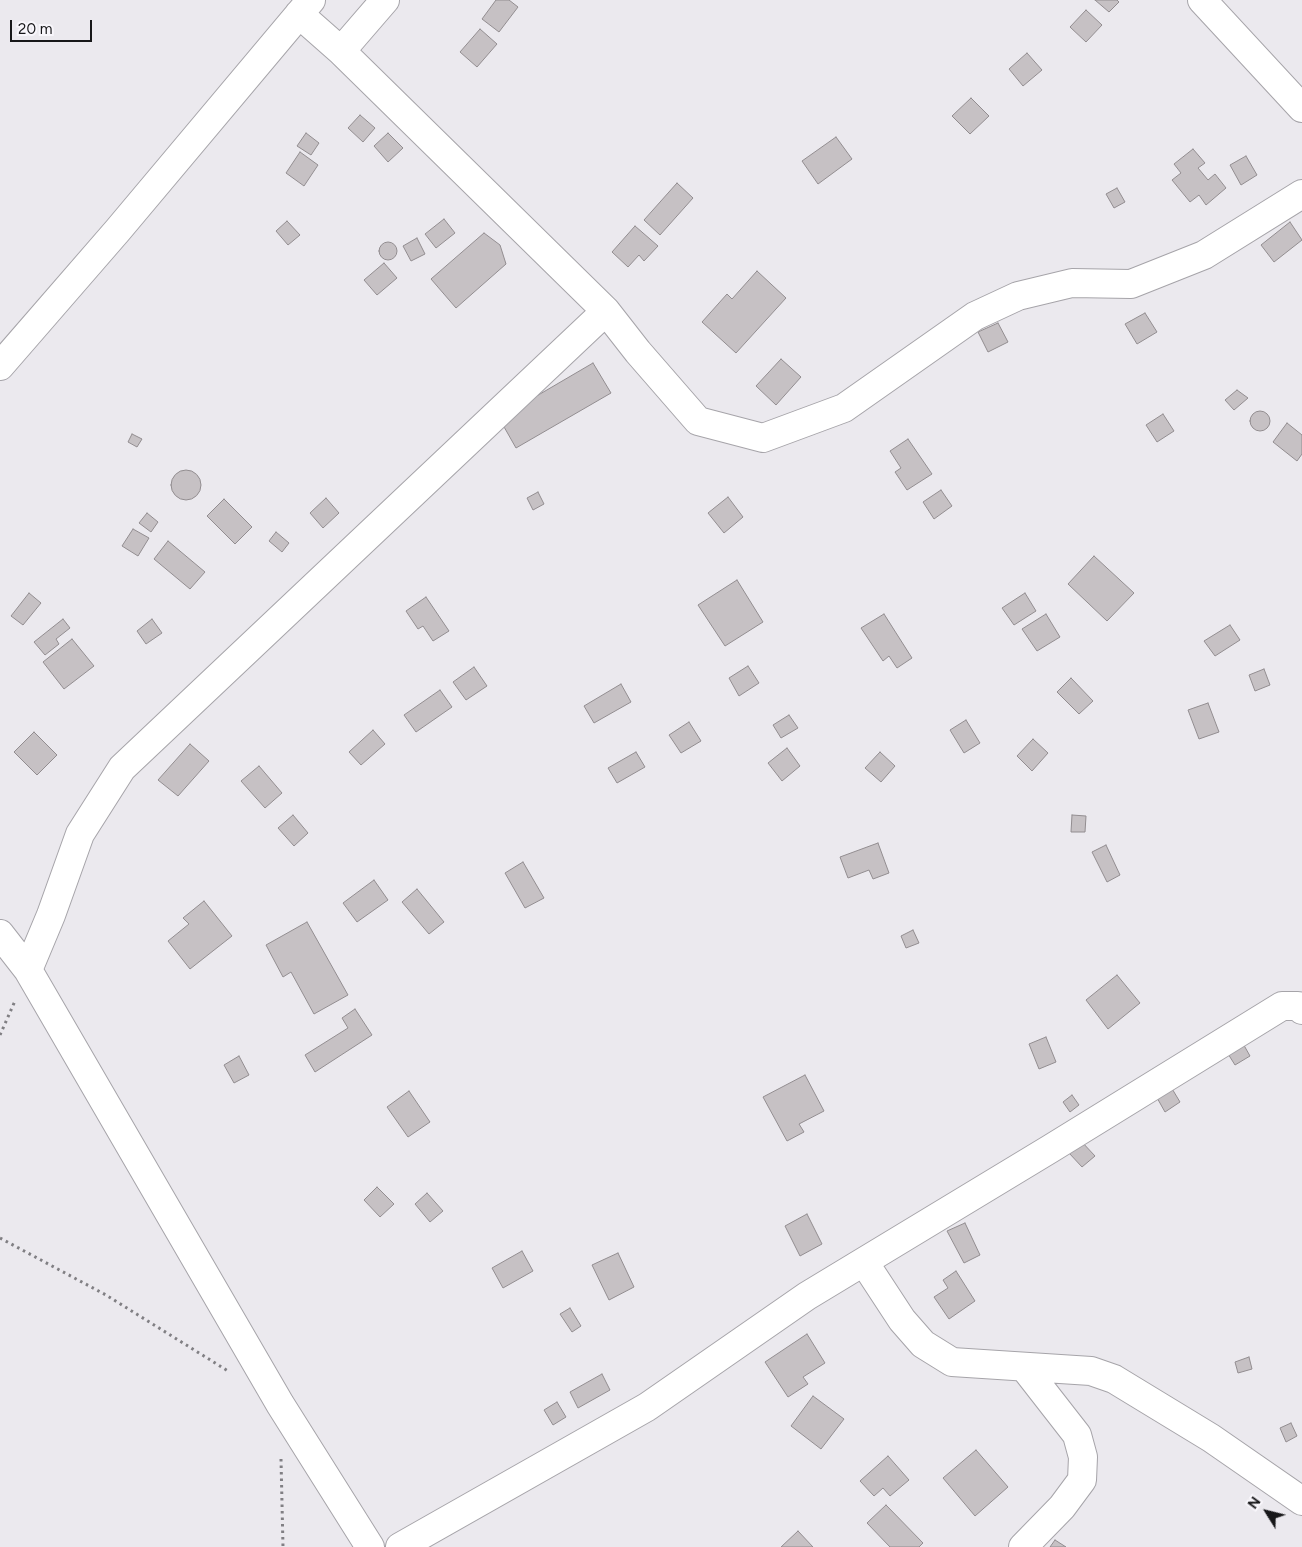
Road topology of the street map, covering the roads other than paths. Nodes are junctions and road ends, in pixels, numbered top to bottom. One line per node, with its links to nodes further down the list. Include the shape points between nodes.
1 (385, 0): 4 (street)
2 (1202, 0): 5 (street)
3 (305, 7): 4 (street); 8 (street)
4 (340, 51): 7 (street)
5 (1302, 108)
6 (1302, 194): 7 (street, via 1204,255 1131,284 1072,283 1018,296 975,316 844,408 763,438 698,421)
7 (606, 310): 10 (street, via 122,768 80,834)
8 (0, 366)
9 (0, 934): 10 (street)
10 (28, 970): 15 (street, via 280,1404)
11 (1302, 1010): 12 (street, via 1298,1006 1282,1006)
12 (864, 1262): 13 (street, via 922,1344 952,1362); 16 (street, via 808,1296 647,1407)
13 (1024, 1367): 14 (street, via 1091,1371 1114,1379 1212,1438); 17 (street, via 1077,1435 1083,1457 1082,1480 1062,1507)
14 (1302, 1501)
15 (370, 1547)
16 (400, 1547)
17 (1023, 1547)

